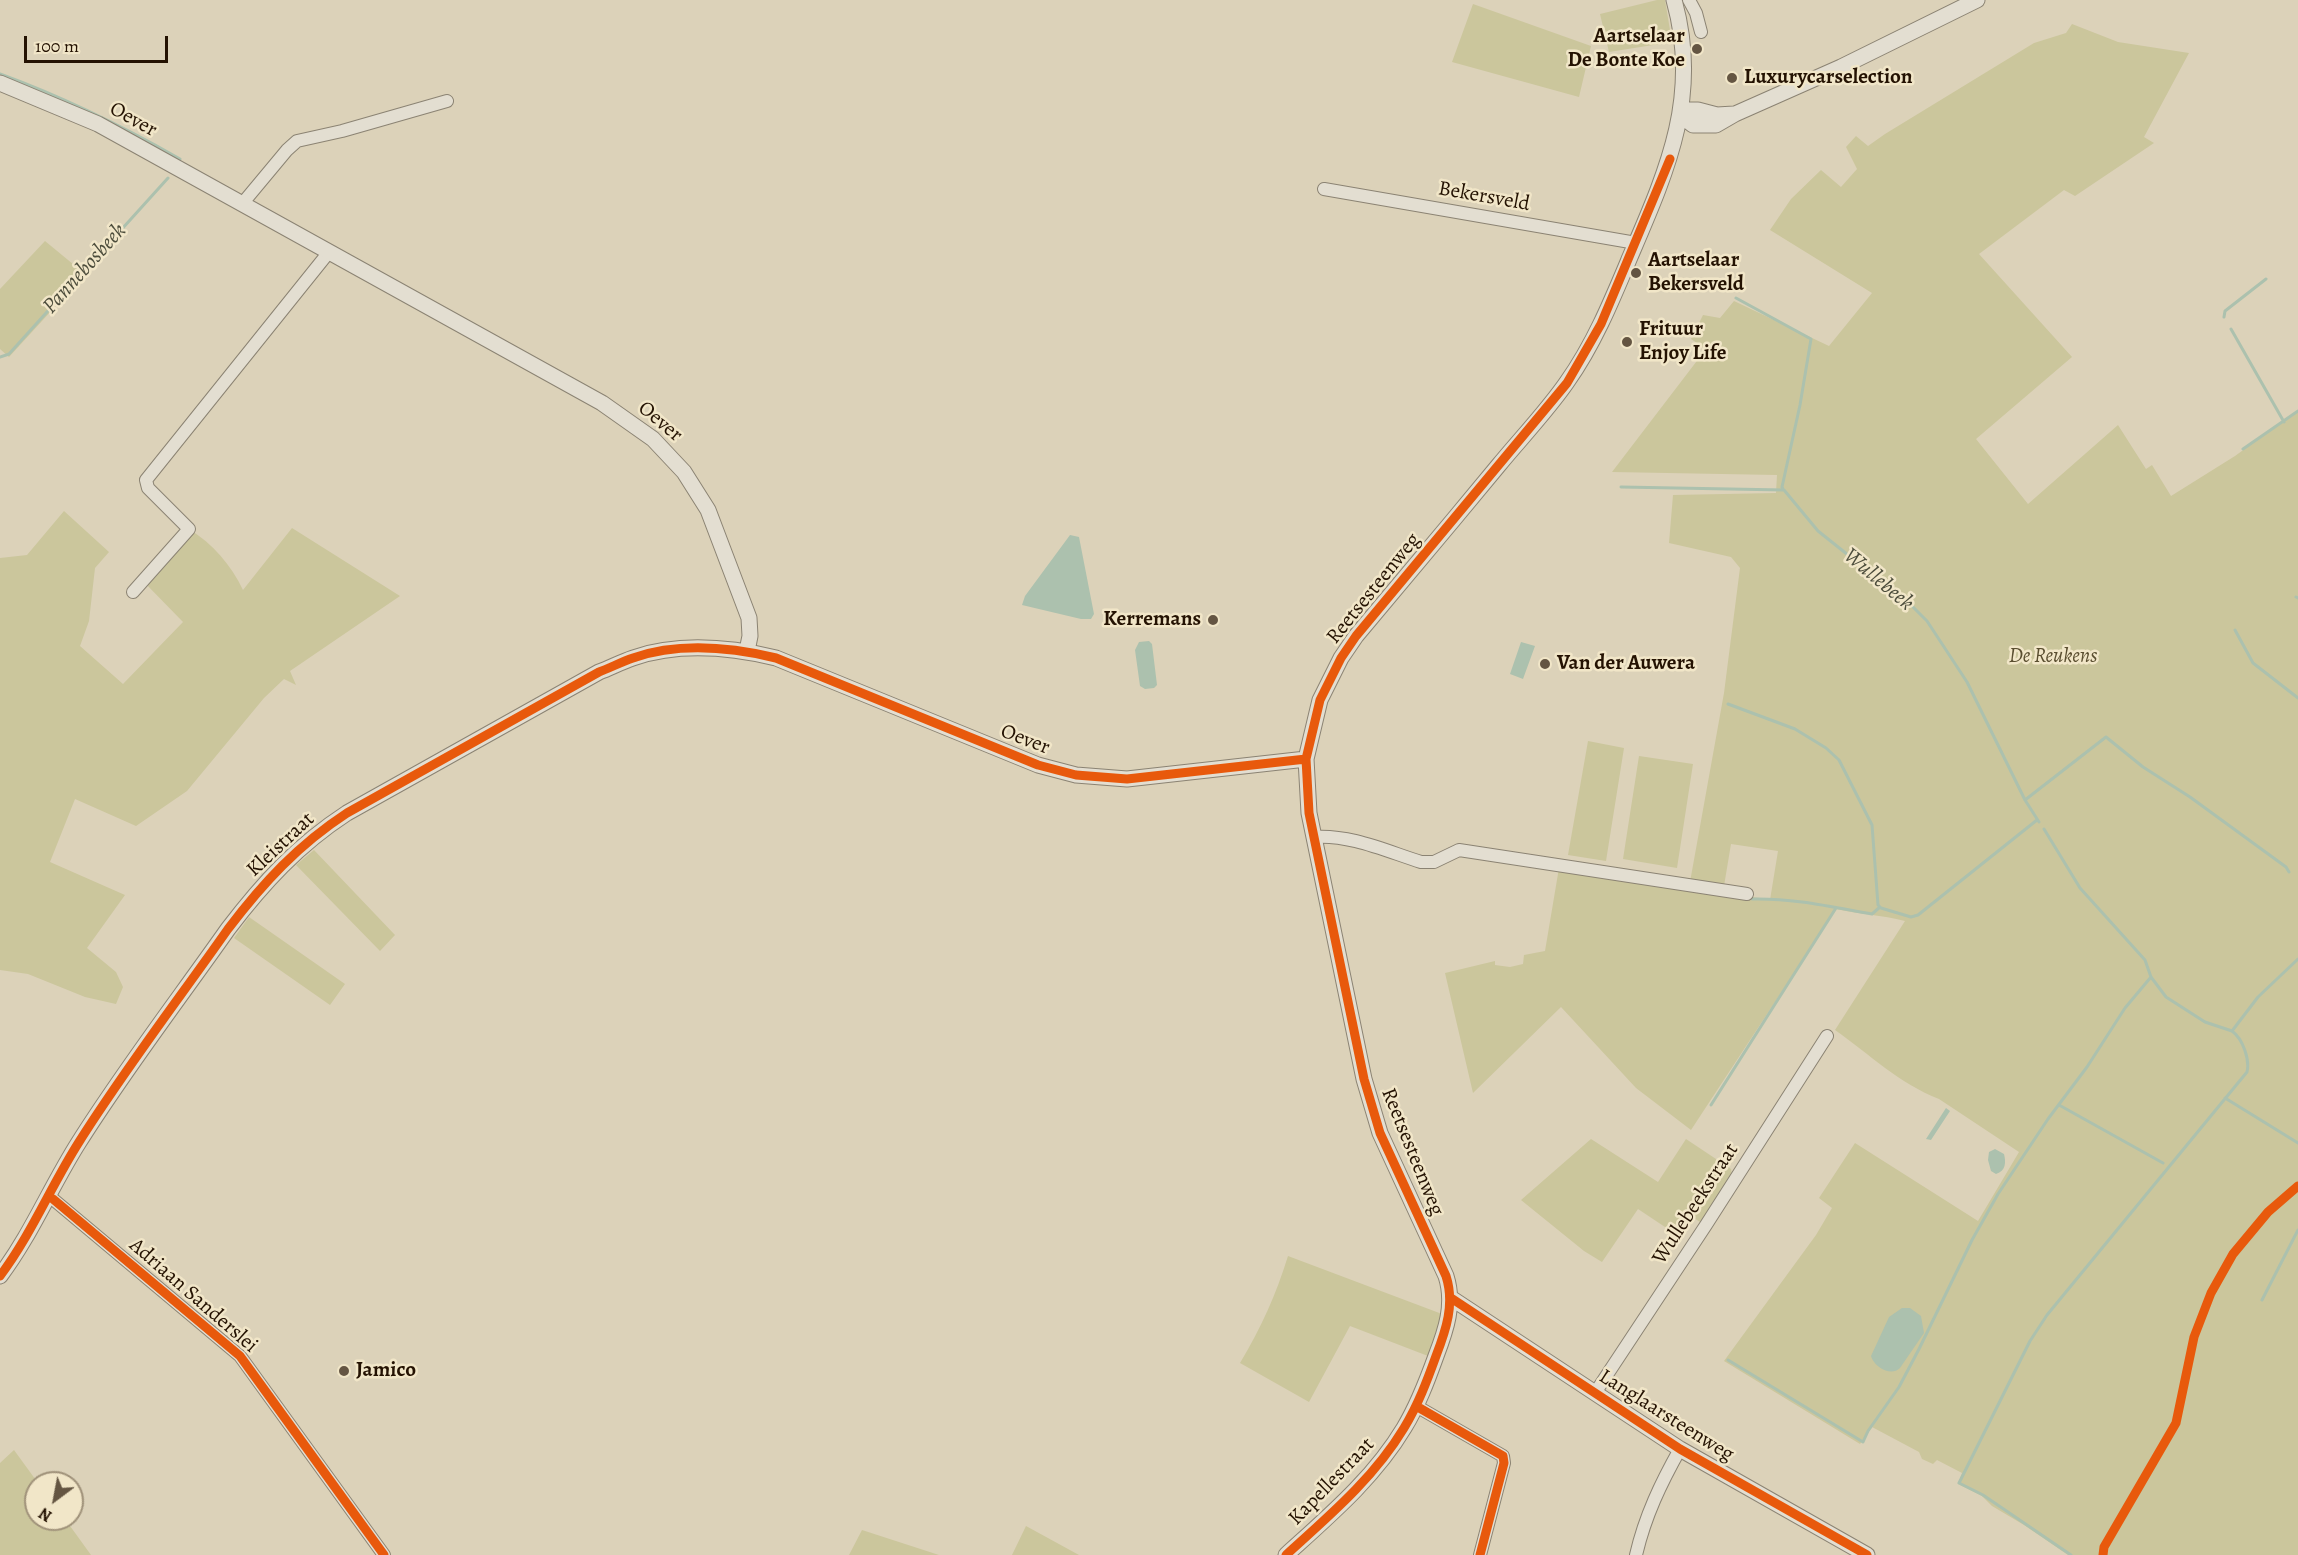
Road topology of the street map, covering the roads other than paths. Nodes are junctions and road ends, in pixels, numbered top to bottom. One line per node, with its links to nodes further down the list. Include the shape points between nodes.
1 (1674, 0): 6 (street, Reetsesteenweg, via 1681,38)
2 (1689, 0): 4 (street)
3 (1977, 0): 10 (street)
4 (1701, 32)
5 (0, 83): 14 (street, Oever, via 98,124)
6 (1683, 88): 8 (street); 9 (street, Reetsesteenweg)
7 (447, 101): 14 (street, via 297,141)
8 (1698, 110): 9 (street); 10 (street)
9 (1680, 113): 11 (street); 12 (street, Reetsesteenweg)
10 (1735, 114): 11 (street, via 1716,125)
11 (1693, 125): 12 (street)
12 (1675, 141): 15 (street, Reetsesteenweg)
13 (1324, 189): 15 (street, Bekersveld)
14 (242, 204): 16 (street, Oever)
15 (1636, 243): 19 (street, Reetsesteenweg, via 1601,324 1567,383 1341,658 1320,700)
16 (329, 252): 17 (street, via 146,480 148,488 189,529); 18 (street, Oever, via 602,404 653,439 684,472 708,510 749,618)
17 (133, 592)
18 (747, 651): 19 (street, Oever, via 792,663 1038,765 1076,775 1143,778); 23 (street, Kleistraat, via 672,650 635,657 598,672 347,813 308,839 228,929 92,1121)
19 (1306, 759): 20 (street, Reetsesteenweg)
20 (1313, 837): 21 (street, via 1347,838 1421,862 1434,862 1459,850); 25 (street, Reetsesteenweg, via 1364,1079 1380,1132 1446,1276)
21 (1747, 894)
22 (1827, 1036): 26 (street, Wullebeekstraat)
23 (48, 1195): 24 (street, Kleistraat); 29 (street, Adriaan Sanderslei, via 240,1356)
24 (0, 1276)
25 (1451, 1298): 26 (street, Langlaarsteenweg); 27 (street, Kapellestraat, via 1442,1340)
26 (1595, 1393): 28 (street, Langlaarsteenweg)
27 (1416, 1406): 30 (street, Kapellestraat, via 1361,1484); 31 (street, via 1503,1456)
28 (1680, 1449): 32 (street, via 1658,1489); 33 (street, Langlaarsteenweg)
29 (384, 1555)
30 (1286, 1555)
31 (1480, 1555)
32 (1636, 1555)
33 (1867, 1555)

